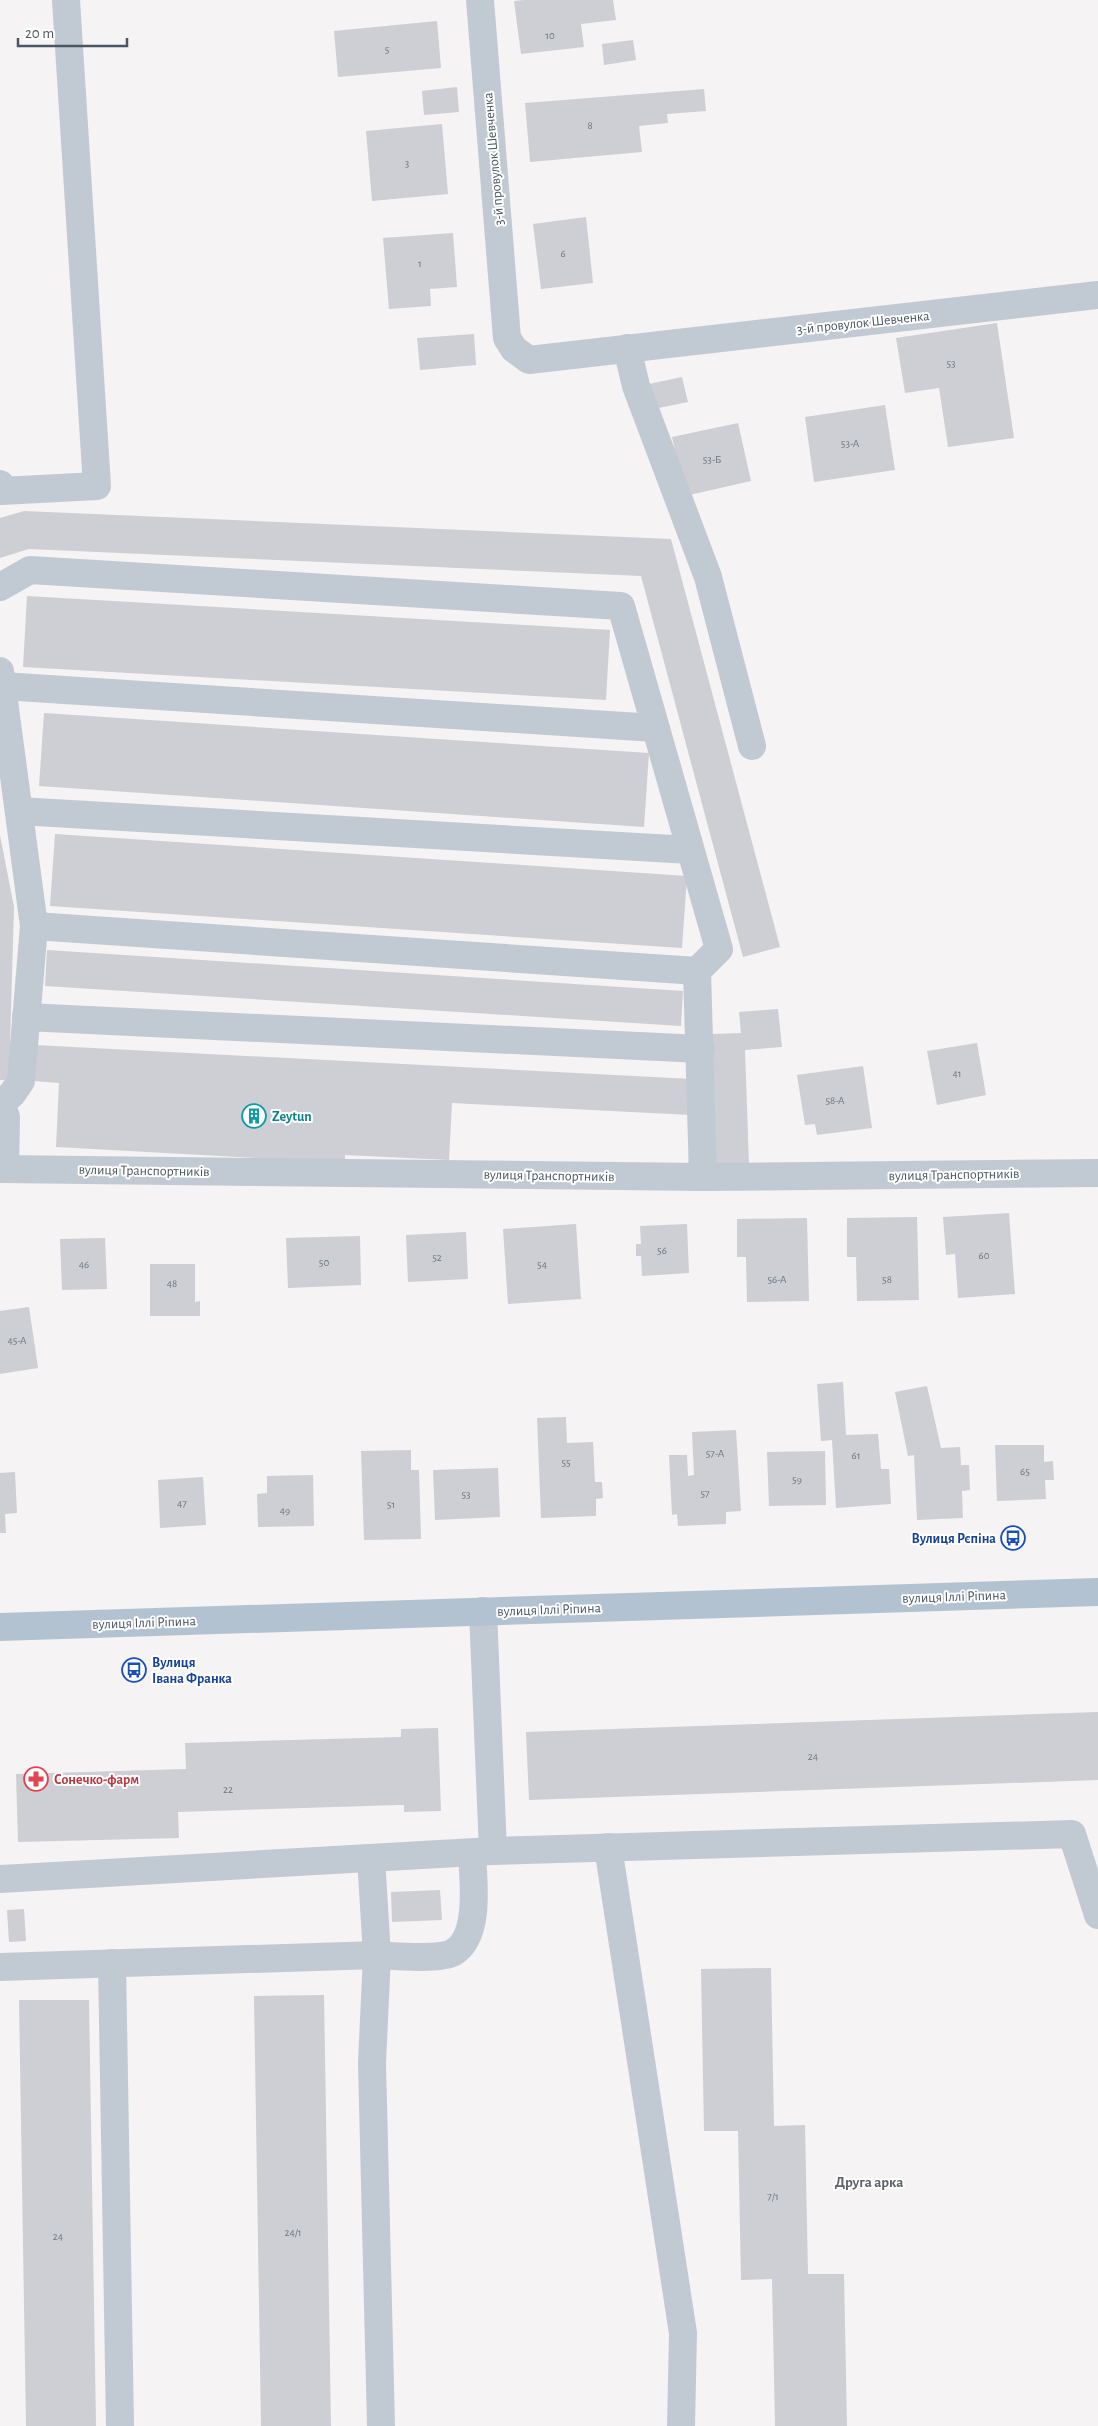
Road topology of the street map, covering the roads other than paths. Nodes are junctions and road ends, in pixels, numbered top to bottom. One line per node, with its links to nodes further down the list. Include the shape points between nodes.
1 (66, 0): 5 (street, via 98,486 1,491)
2 (480, 0): 4 (street, 3-й провулок Шевченка, via 507,338 514,349 529,360)
3 (1098, 295): 4 (street, 3-й провулок Шевченка)
4 (628, 348): 9 (street, via 636,386 708,578)
5 (0, 484)
6 (0, 587): 8 (street, via 30,570 621,606)
7 (1, 679): 8 (street); 10 (street)
8 (655, 728): 11 (street)
9 (752, 746)
10 (19, 811): 11 (street); 12 (street)
11 (690, 850): 13 (street, via 718,949)
12 (34, 926): 13 (street); 14 (street)
13 (697, 971): 15 (street)
14 (26, 1017): 15 (street); 16 (street, via 21,1081)
15 (701, 1049): 19 (street)
16 (0, 1104): 17 (street, via 6,1117)
17 (3, 1169): 19 (street, вулиця Транспортників)
18 (1098, 1173): 19 (street, вулиця Транспортників)
19 (703, 1177)
20 (1098, 1592): 21 (main road, вулиця Іллі Ріпина)
21 (483, 1611): 22 (main road, вулиця Іллі Ріпина); 24 (street)
22 (0, 1626)
23 (608, 1847): 24 (street); 27 (street, via 1072,1834); 33 (street, via 682,2333)
24 (483, 1852): 25 (street); 28 (street, via 474,1918 468,1934 454,1952 432,1956)
25 (372, 1858): 26 (street); 28 (street)
26 (0, 1879)
27 (1098, 1915)
28 (377, 1955): 29 (street); 32 (street, via 372,2063)
29 (112, 1963): 30 (street); 31 (street)
30 (0, 1967)
31 (120, 2426)
32 (381, 2426)
33 (681, 2426)

